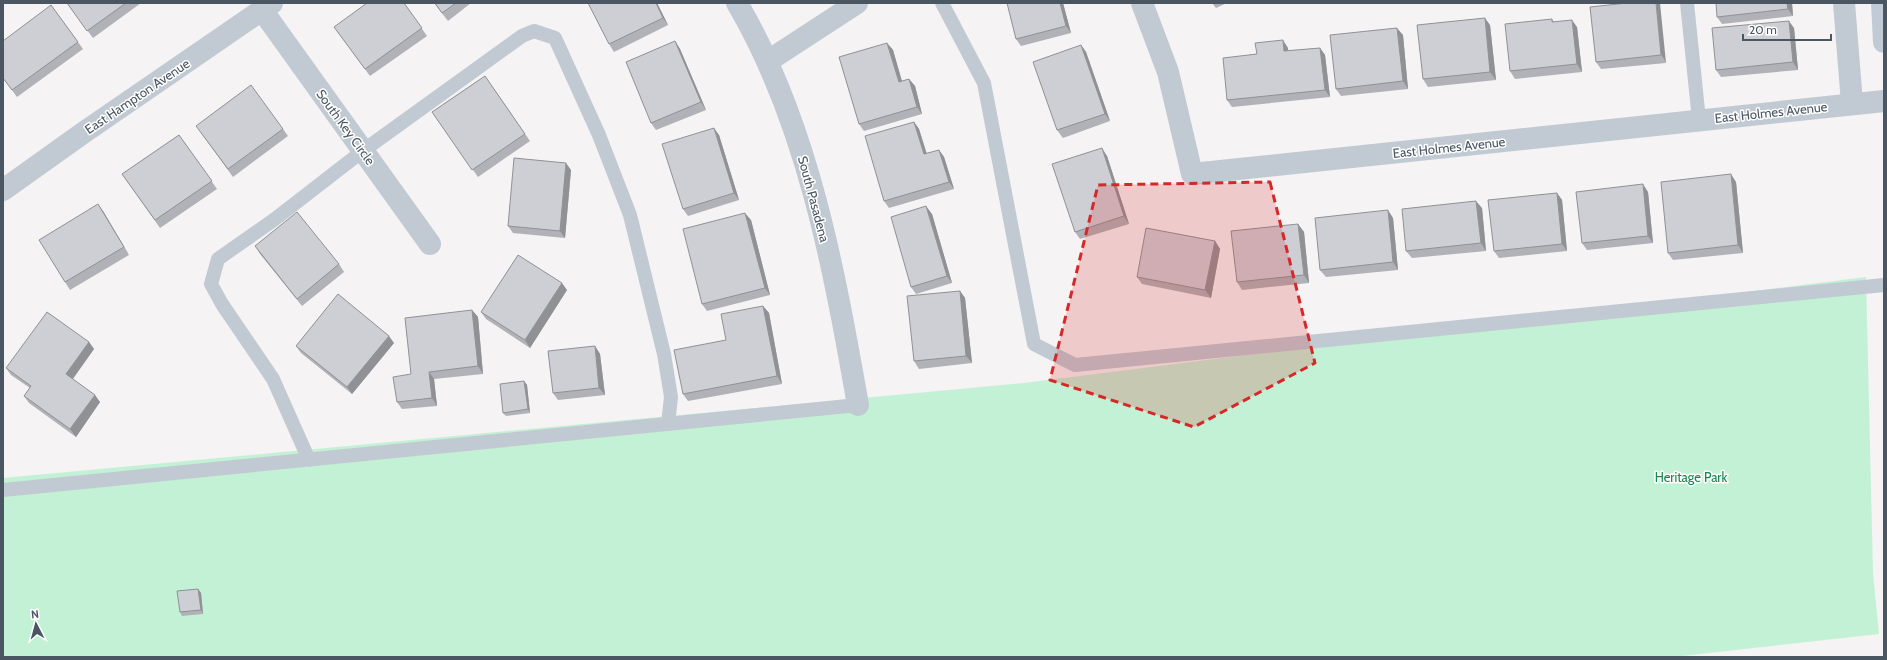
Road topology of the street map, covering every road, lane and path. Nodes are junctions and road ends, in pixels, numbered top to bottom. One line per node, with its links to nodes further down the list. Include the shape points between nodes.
1 (737, 3): 10 (street, South Pasadena)
2 (857, 3): 10 (street)
3 (942, 3): 17 (lane, via 984,83 1034,344 1075,365)
4 (1142, 3): 13 (street, East Holmes Avenue, via 1168,72 1192,174)
5 (1687, 3): 13 (lane)
6 (1844, 3): 12 (street)
7 (1882, 3): 9 (main road)
8 (267, 7): 14 (street, South Key Circle); 15 (street, East Hampton Avenue, via 83,132)
9 (1884, 42)
10 (768, 61): 18 (street, South Pasadena, via 807,169 837,286)
11 (1884, 101): 12 (street, East Holmes Avenue)
12 (1852, 103): 13 (street, East Holmes Avenue)
13 (1699, 120)
14 (364, 150): 16 (street, South Key Circle); 19 (lane, via 522,36 534,31 555,38 599,135 630,215 664,354 670,397); 20 (lane, via 275,219 218,259 211,284 273,379)
15 (3, 190)
16 (430, 244)
17 (1884, 285)
18 (858, 405): 19 (lane)
19 (668, 424): 20 (lane)
20 (309, 460): 21 (lane)
21 (3, 490)

